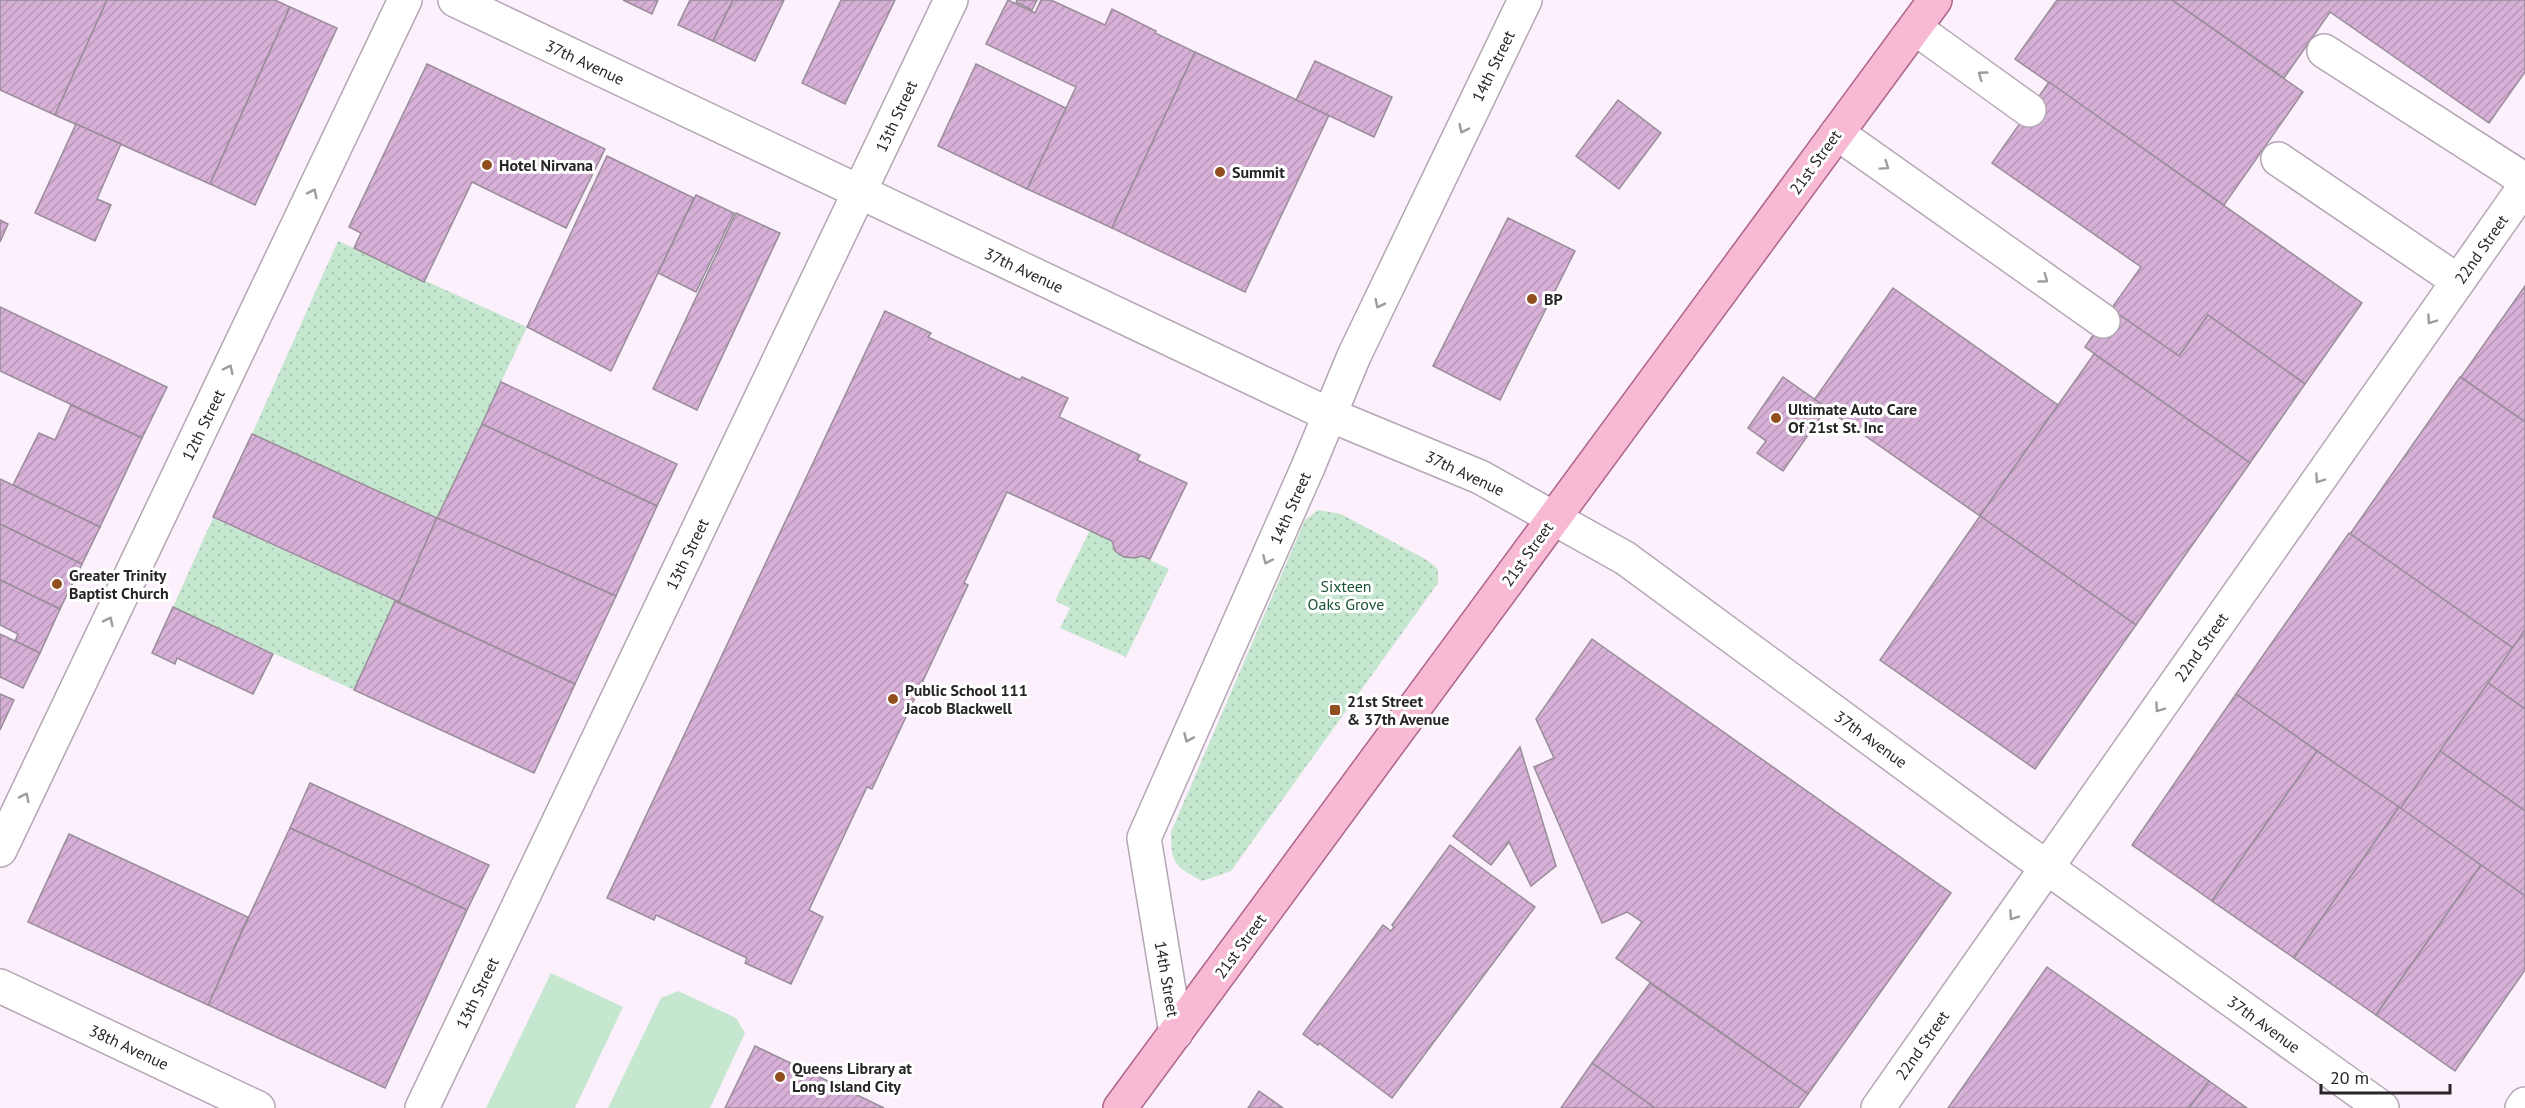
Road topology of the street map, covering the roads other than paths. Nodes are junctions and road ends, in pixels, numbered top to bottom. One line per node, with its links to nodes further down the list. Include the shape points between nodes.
1 (405, 0): 18 (street, 12th Street, one-way to 1)
2 (455, 0): 13 (street, 37th Avenue)
3 (951, 0): 13 (street, 13th Street)
4 (1525, 0): 16 (street, 14th Street, one-way to 16, via 1354,356)
5 (1935, 0): 6 (main road, 21st Street)
6 (1915, 28): 8 (street, one-way to 6); 9 (main road, 21st Street)
7 (2324, 51): 11 (street)
8 (2029, 110)
9 (1837, 133): 15 (street, one-way to 15); 17 (main road, 21st Street)
10 (2278, 159): 14 (street)
11 (2525, 180)
12 (2525, 186): 14 (street, 22nd Street)
13 (860, 192): 16 (street, 37th Avenue); 24 (street, 13th Street)
14 (2458, 281): 19 (street, 22nd Street, one-way to 19)
15 (2103, 321)
16 (1330, 415): 17 (street, 37th Avenue, via 1480,477); 21 (street, 14th Street, one-way to 21, via 1144,838)
17 (1553, 518): 19 (street, 37th Avenue, via 1625,558); 21 (main road, 21st Street)
18 (0, 849)
19 (2046, 868): 26 (street, 22nd Street, one-way to 26); 27 (street, 37th Avenue)
20 (0, 986): 23 (street, 38th Avenue)
21 (1176, 1033): 25 (main road, 21st Street)
22 (2525, 1104): 28 (street)
23 (258, 1108)
24 (422, 1108)
25 (1120, 1108)
26 (1878, 1108)
27 (2382, 1108)
28 (2522, 1108)

